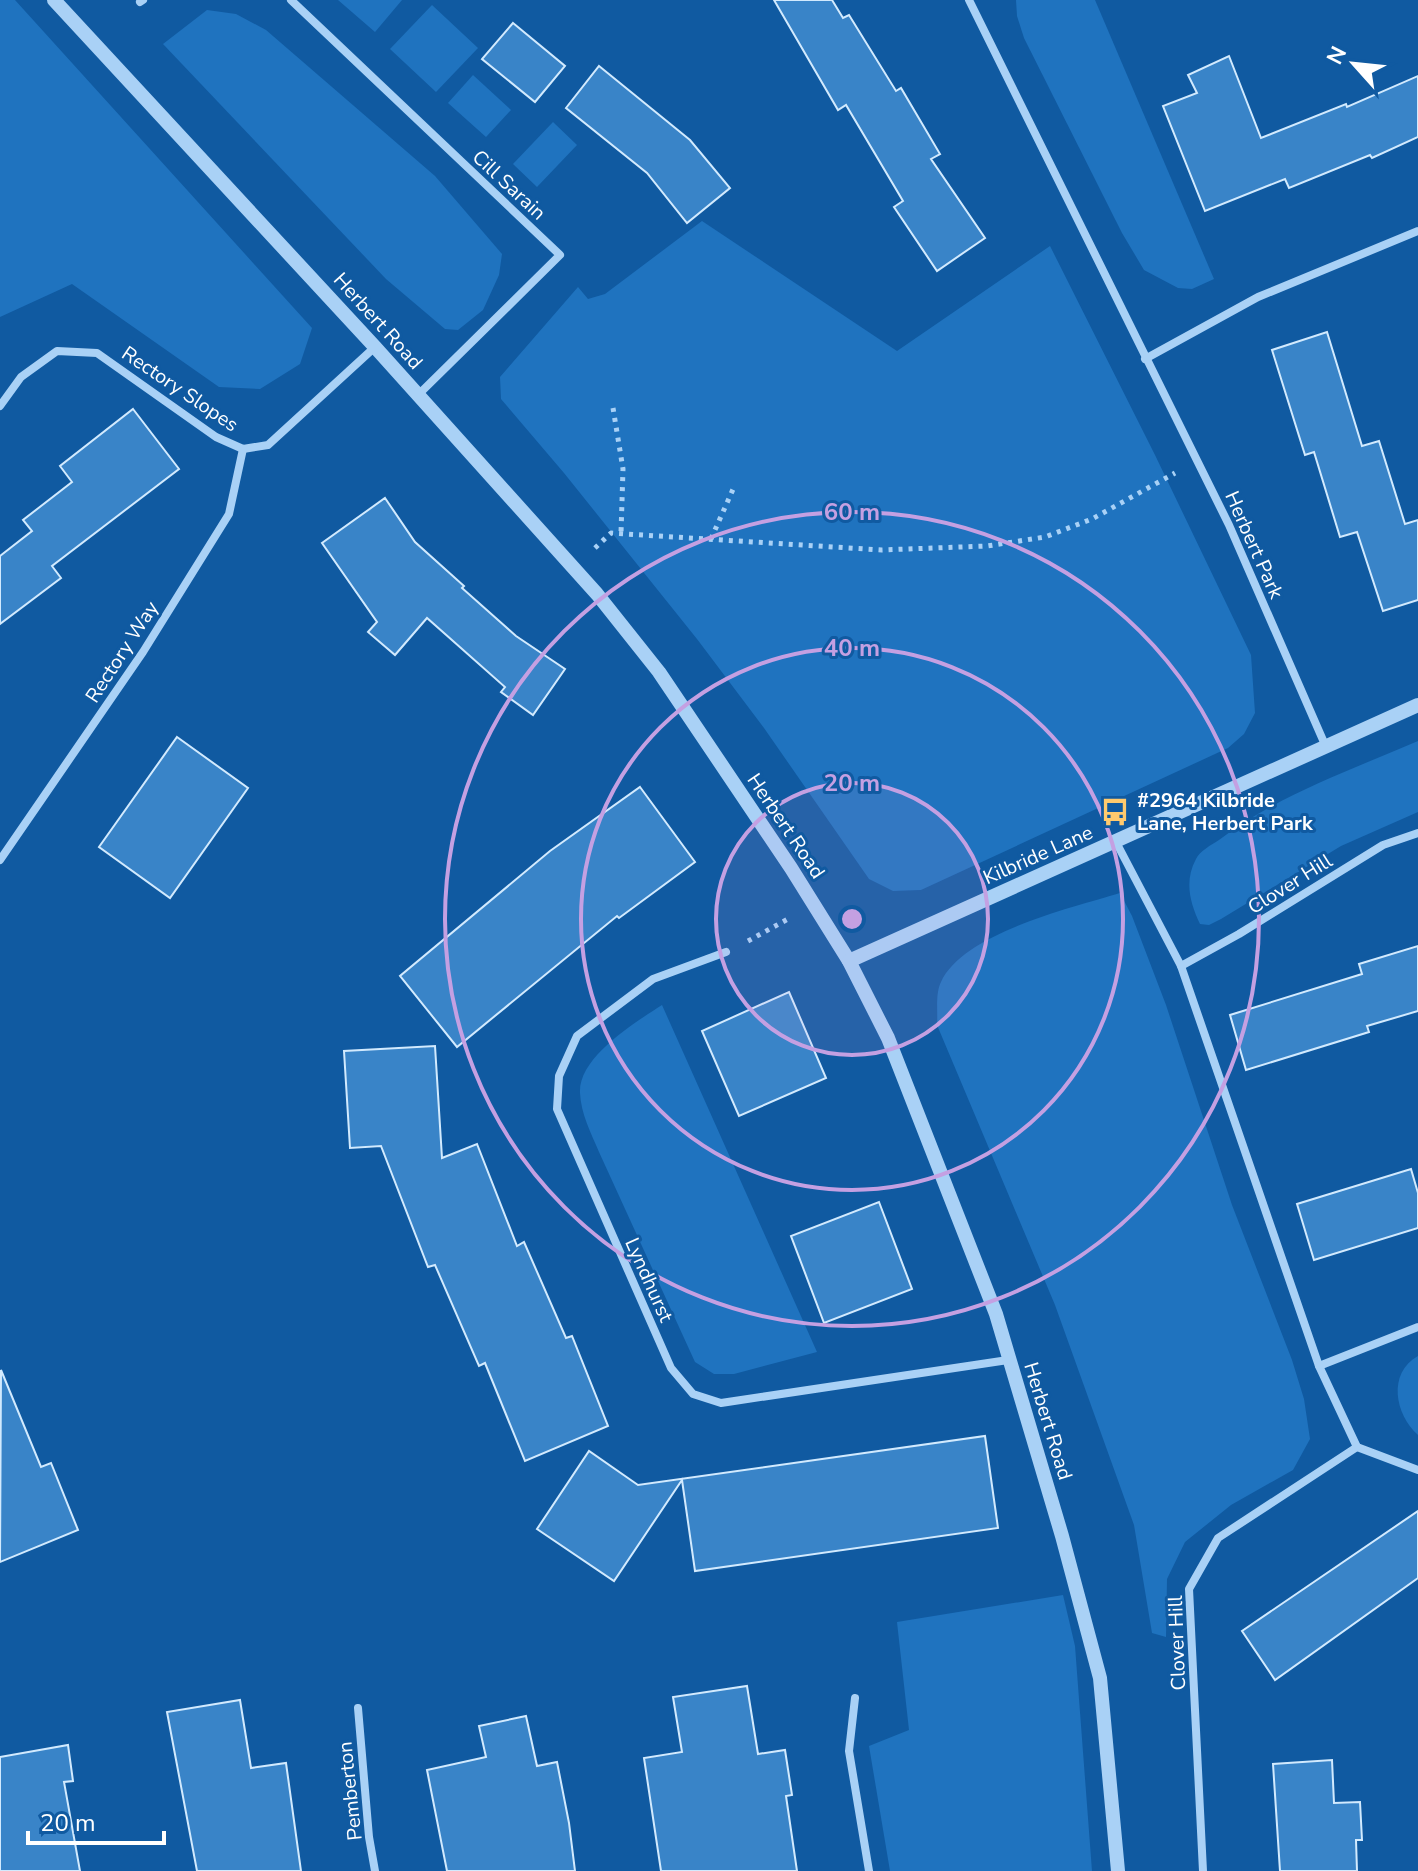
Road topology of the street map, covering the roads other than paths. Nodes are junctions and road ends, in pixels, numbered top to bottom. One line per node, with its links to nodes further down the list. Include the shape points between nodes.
1 (54, 0): 5 (street, Herbert Road)
2 (291, 0): 7 (street, Cill Sarain, via 560,255)
3 (969, 0): 6 (street, Herbert Park)
4 (1418, 231): 6 (street, via 1258,297)
5 (375, 347): 7 (street, Herbert Road); 9 (street, Rectory Slopes, via 268,445)
6 (1145, 359): 11 (street, Herbert Park, via 1240,549)
7 (418, 395): 16 (street, Herbert Road, via 573,567 659,672)
8 (0, 406): 9 (street, Rectory Slopes, via 21,377 57,351 97,353 216,437)
9 (243, 449): 14 (street, Rectory Way, via 229,514 135,665)
10 (1418, 705): 11 (street, Kilbride Lane)
11 (1327, 747): 13 (street, Kilbride Lane)
12 (1418, 833): 17 (street, Clover Hill, via 1383,845)
13 (1116, 842): 16 (street, Kilbride Lane); 17 (street)
14 (0, 860)
15 (726, 952): 19 (street, Lyndhurst, via 653,979 577,1036 559,1076 557,1109 671,1368 693,1394 721,1403)
16 (849, 961): 19 (street, Herbert Road, via 888,1038 940,1165)
17 (1181, 966): 20 (street)
18 (1418, 1327): 20 (street)
19 (1008, 1360): 27 (street, Herbert Road, via 1100,1678)
20 (1319, 1366): 21 (street)
21 (1357, 1447): 22 (street); 28 (street, Clover Hill, via 1218,1538 1189,1589)
22 (1418, 1470)
23 (855, 1698): 26 (street, via 849,1751)
24 (358, 1708): 25 (street, Pemberton)
25 (375, 1871)
26 (869, 1871)
27 (1118, 1871)
28 (1203, 1871)

